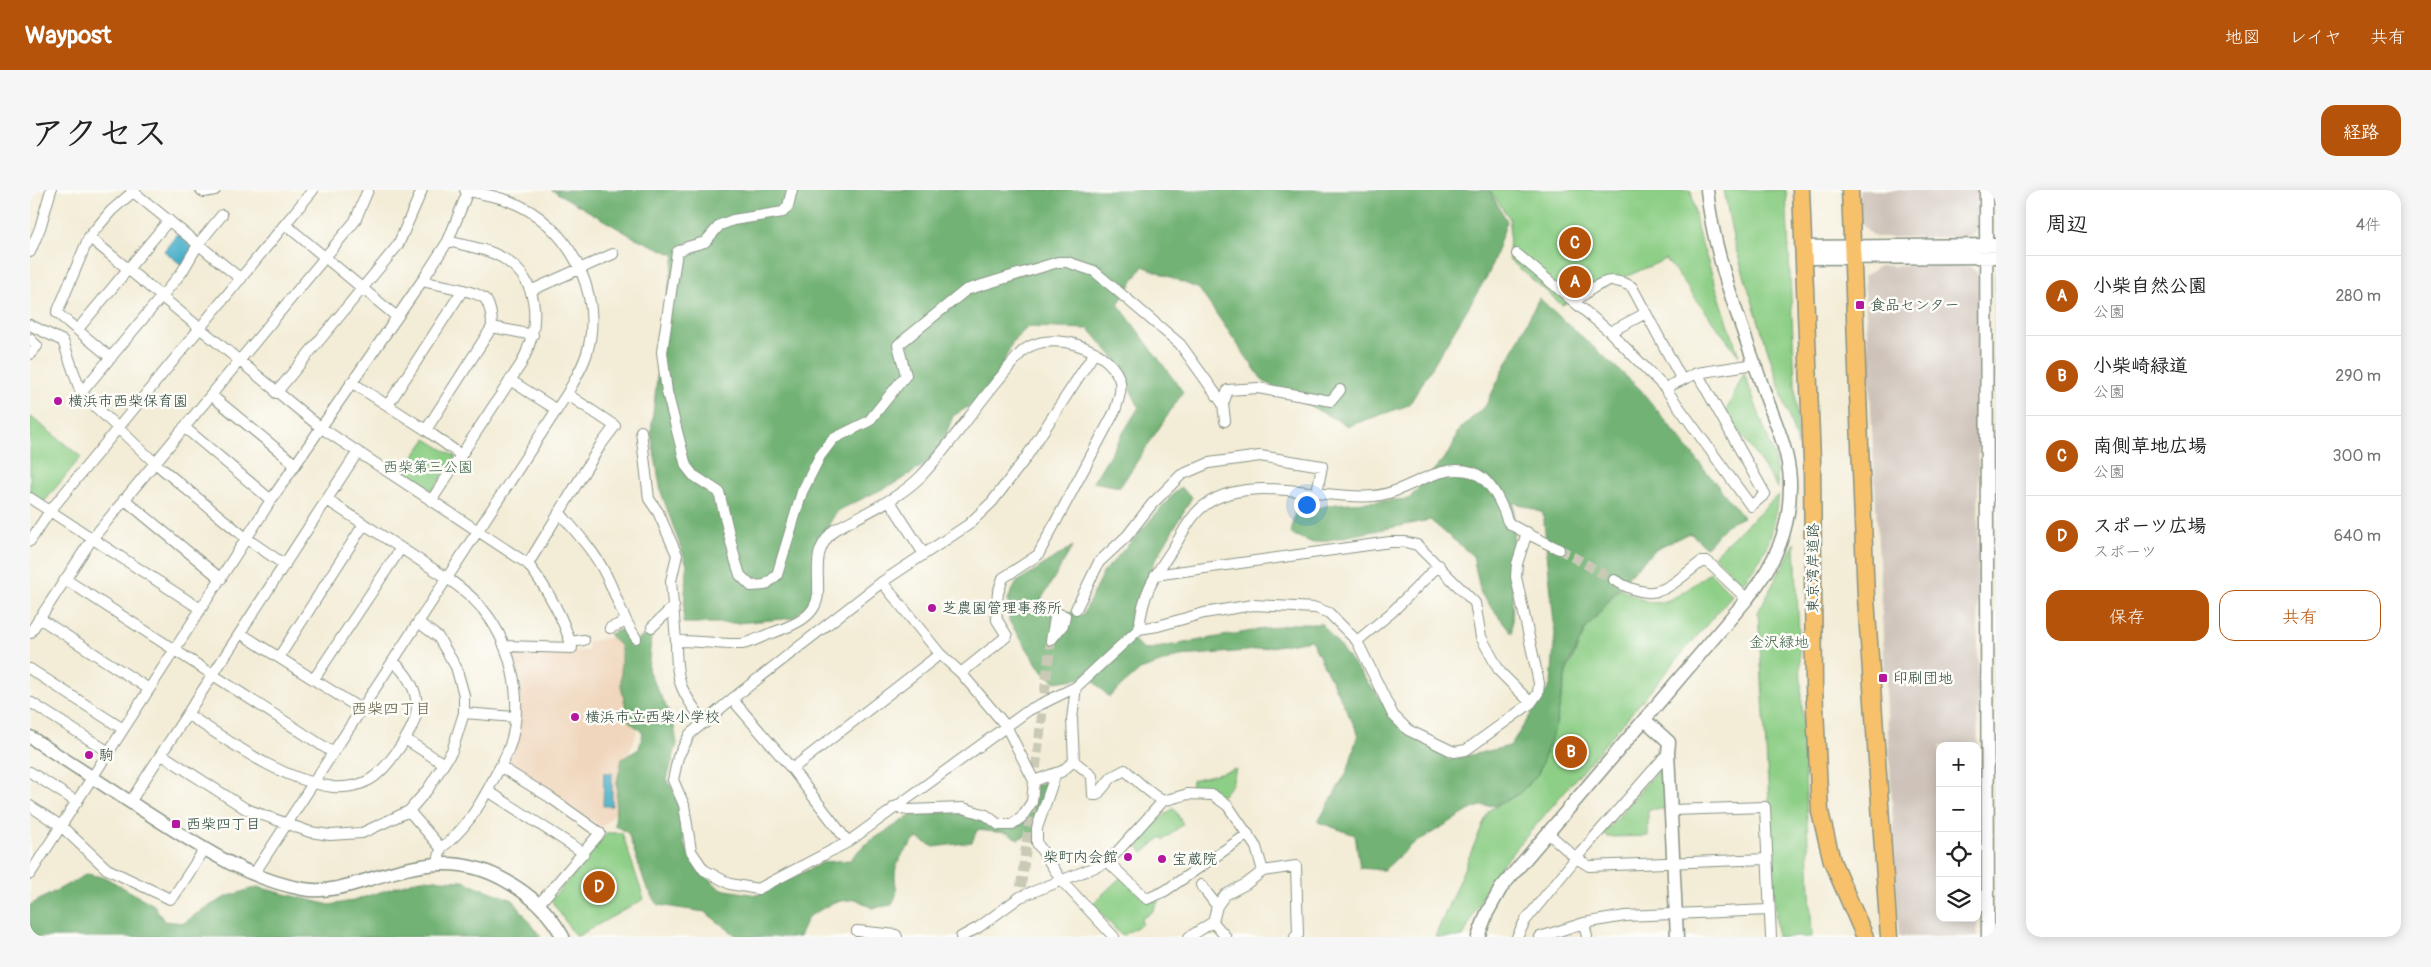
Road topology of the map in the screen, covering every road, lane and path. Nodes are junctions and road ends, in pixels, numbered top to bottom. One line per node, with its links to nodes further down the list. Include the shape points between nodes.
1 (51, 190): 21 (street)
2 (201, 190): 3 (street)
3 (215, 190)
4 (313, 190): 16 (street)
5 (368, 190): 26 (street, via 355,221)
6 (422, 190): 31 (street, via 398,245)
7 (467, 190): 18 (street); 28 (street, via 509,201 541,219 552,227)
8 (792, 190): 60 (street, via 783,212 733,220 720,225 706,242 677,252 662,352 667,392 686,466 693,475 719,492 734,559 740,576 751,586 765,584 777,575 802,492 820,456 833,439 869,421 906,375 898,345 966,290 1058,262 1094,271 1180,344)
9 (1706, 190): 49 (street, via 1720,256)
10 (1801, 190): 22 (highway, 東京湾岸道路)
11 (1850, 190): 23 (highway)
12 (1986, 190): 20 (street)
13 (133, 191): 15 (street); 17 (street)
14 (222, 215): 19 (street)
15 (169, 220): 19 (street); 27 (street)
16 (286, 225): 26 (street); 29 (street)
17 (89, 237): 27 (street); 40 (street, via 57,313)
18 (448, 241): 30 (street); 33 (street, via 506,260)
19 (199, 244): 29 (street); 34 (street)
20 (1991, 251): 23 (street); 105 (street)
21 (30, 252)
22 (1803, 252): 23 (street); 202 (highway, 東京湾岸道路, via 1812,460 1814,687 1820,812 1832,861)
23 (1852, 252): 203 (highway, via 1866,598)
24 (612, 254): 28 (street)
25 (1517, 254): 35 (street)
26 (325, 257): 31 (street); 48 (street)
27 (128, 268): 34 (street); 40 (street)
28 (580, 268): 33 (street); 58 (street, via 592,301 591,327 587,352)
29 (241, 279): 41 (street)
30 (422, 281): 32 (street); 37 (street)
31 (363, 289): 37 (street); 57 (street)
32 (462, 290): 39 (street, via 484,298 490,308); 61 (street)
33 (532, 290): 43 (street)
34 (161, 297): 41 (street); 47 (street)
35 (1575, 301): 36 (street, via 1602,282 1620,281 1632,287); 42 (street)
36 (1646, 313): 42 (street); 52 (street)
37 (397, 317): 53 (street)
38 (30, 325): 56 (street, via 63,341)
39 (492, 327): 43 (street); 67 (street)
40 (78, 329): 47 (street)
41 (198, 329): 48 (street); 66 (street)
42 (1610, 332): 54 (street)
43 (533, 335): 51 (street, via 530,348)
44 (30, 340): 46 (street, via 37,346)
45 (1095, 352): 78 (street, via 1060,342 1025,350 923,475); 90 (street, via 1025,459 992,502 968,525); 124 (street, via 1114,368 1120,380 1120,396 1115,411 1038,555 1004,578 996,608 997,620 1007,636)
46 (30, 354)
47 (111, 358): 56 (street)
48 (238, 361): 57 (street); 59 (street)
49 (1755, 364): 50 (street); 100 (street, via 1786,456 1790,482 1780,548 1767,574)
50 (1697, 373): 52 (street); 54 (street, via 1765,494 1750,506)
51 (510, 380): 62 (street); 70 (street)
52 (1682, 380): 54 (street)
53 (352, 382): 61 (street); 64 (street)
54 (1665, 388)
55 (1340, 390): 60 (street, via 1331,401 1258,388 1228,390)
56 (81, 393): 66 (street)
57 (276, 393): 64 (street)
58 (567, 394): 62 (street); 81 (street, via 616,426)
59 (211, 395): 65 (street); 72 (street)
60 (1223, 404): 63 (street)
61 (388, 405): 67 (street)
62 (557, 410): 83 (street)
63 (1226, 421)
64 (320, 427): 69 (street); 72 (street)
65 (184, 428): 71 (street); 76 (street)
66 (118, 429): 71 (street); 80 (street)
67 (426, 430): 70 (street)
68 (640, 430): 101 (street, via 649,499 677,555 671,581)
69 (357, 453): 77 (street); 79 (street)
70 (461, 454): 79 (street)
71 (154, 463): 75 (street); 86 (street)
72 (295, 464): 76 (street)
73 (1317, 492): 84 (street, via 1375,496 1446,471 1472,472 1486,481 1498,496 1509,523); 94 (street, via 1265,489 1214,500 1194,516); 103 (street, via 1322,466 1260,456 1209,463 1182,475 1099,562)
74 (30, 498): 80 (street)
75 (124, 498): 85 (street); 95 (street)
76 (271, 500): 86 (street)
77 (327, 500): 82 (street); 92 (street)
78 (889, 500): 90 (street); 115 (street, via 834,530 824,539 817,560 816,604 796,624 743,644)
79 (431, 501): 83 (street)
80 (50, 511): 85 (street); 87 (street)
81 (559, 512): 91 (street); 107 (street, via 593,552)
82 (364, 524): 88 (street); 121 (street)
83 (478, 530): 91 (street); 96 (street)
84 (1527, 532): 89 (street); 131 (street, via 1516,577 1539,683 1538,693)
85 (92, 539): 97 (street); 102 (street)
86 (247, 539): 92 (street); 95 (street)
87 (30, 541)
88 (401, 548): 96 (street); 126 (street)
89 (1559, 550)
90 (924, 554): 99 (street)
91 (528, 564): 117 (street, via 557,607)
92 (285, 565): 112 (street)
93 (1439, 565): 94 (street, via 1417,545 1390,542); 116 (street, via 1392,612); 131 (street, via 1475,602 1481,637 1500,672)
94 (1155, 575): 110 (street, via 1143,601)
95 (221, 578): 102 (street)
96 (447, 578): 106 (street); 118 (street, via 479,605)
97 (65, 579): 104 (street); 119 (street)
98 (1614, 580): 100 (street, via 1632,590 1646,593 1662,591 1701,562 1708,562)
99 (882, 582): 120 (street); 129 (street)
100 (1747, 600): 136 (street)
101 (674, 606): 108 (street); 115 (street)
102 (199, 608): 119 (street)
103 (1076, 609)
104 (40, 618): 111 (street); 128 (street)
105 (1992, 619): 204 (street)
106 (418, 622): 122 (street); 133 (street, via 438,637 456,667 464,695)
107 (625, 622): 109 (street); 113 (street)
108 (652, 627)
109 (610, 628)
110 (1139, 629): 116 (street, via 1253,604 1297,606 1329,613); 127 (street)
111 (30, 633)
112 (240, 633): 121 (street); 125 (street)
113 (636, 638)
114 (584, 640): 117 (street)
115 (676, 641): 137 (street, via 676,672 686,697)
116 (1357, 641): 131 (street, via 1393,715 1408,730 1454,752 1475,745)
117 (570, 642): 118 (street, via 572,648)
118 (504, 646): 135 (street, via 514,678)
119 (175, 650): 125 (street); 128 (street)
120 (940, 654): 124 (street); 149 (street)
121 (279, 657): 126 (street)
122 (392, 662): 132 (street); 141 (street, via 406,673 414,689 416,715)
123 (30, 669): 139 (street)
124 (961, 673): 138 (street)
125 (212, 675): 134 (street); 143 (street)
126 (314, 679): 132 (street)
127 (1076, 687): 138 (street, via 1029,710); 146 (street, via 1072,719)
128 (150, 688): 139 (street)
129 (732, 699): 137 (street); 149 (street)
130 (30, 702): 142 (street)
131 (1531, 704)
132 (362, 710): 143 (street)
133 (464, 713): 135 (street); 147 (street, via 452,751)
134 (187, 714): 145 (street); 154 (street, via 264,763)
135 (515, 717): 148 (street, via 511,743)
136 (1646, 720): 144 (street, via 1669,742); 166 (street)
137 (705, 723): 167 (street, via 690,734 678,757 673,780 684,805 691,851 704,870 730,884 758,889)
138 (1006, 726): 153 (street); 160 (street)
139 (123, 729): 142 (street)
140 (30, 737): 152 (street)
141 (405, 739): 147 (street); 154 (street, via 389,761 368,781 335,787)
142 (109, 752): 152 (street)
143 (332, 752): 154 (street)
144 (1668, 753): 161 (street); 171 (street)
145 (161, 754): 158 (street); 163 (street, via 246,809)
146 (1074, 761): 151 (street); 156 (street, via 1092,776 1093,795 1125,770)
147 (444, 764): 162 (street)
148 (501, 767): 155 (street); 170 (street, via 600,833)
149 (792, 769): 167 (street)
150 (30, 772): 157 (street)
151 (1056, 773): 153 (street); 179 (street, via 1037,828 1037,843)
152 (93, 778): 157 (street); 158 (street)
153 (1034, 780): 160 (street, via 1032,802 1021,818 1011,825 999,824 986,815 962,808 908,810)
154 (313, 782): 163 (street)
155 (488, 791): 168 (street, via 478,810); 170 (street)
156 (1163, 801): 165 (street, via 1188,794 1212,795 1228,806); 174 (street)
157 (77, 802): 164 (street)
158 (130, 802): 169 (street)
159 (30, 806): 164 (street)
160 (894, 807): 167 (street)
161 (1672, 810): 172 (street, via 1765,807); 175 (street)
162 (409, 811): 163 (street, via 362,833 330,835); 168 (street)
163 (286, 823): 178 (street)
164 (61, 826): 169 (street, via 107,869 170,898); 177 (street)
165 (1248, 834): 174 (street, via 1165,891 1147,899); 176 (street, via 1260,854)
166 (1548, 834): 171 (street); 196 (street, via 1501,888)
167 (848, 842)
168 (441, 848): 173 (street)
169 (204, 850): 178 (street)
170 (584, 853): 181 (street)
171 (1576, 858): 175 (street, via 1589,866); 197 (street, via 1525,921)
172 (1767, 859): 175 (street); 183 (street)
173 (438, 862): 178 (street, via 324,891 302,889); 181 (street, via 479,869 501,878)
174 (1108, 862): 179 (street)
175 (1673, 862): 184 (street)
176 (1263, 871): 182 (street, via 1225,895); 195 (street, via 1296,866 1299,922)
177 (30, 874)
178 (254, 874)
179 (1062, 880): 190 (street, via 1021,892 979,927); 191 (street)
180 (1201, 884): 182 (street)
181 (539, 904): 188 (street)
182 (1217, 906): 185 (street)
183 (1769, 910): 184 (street); 201 (street)
184 (1676, 914): 186 (street, via 1625,916); 200 (street)
185 (1213, 922): 192 (street); 193 (street)
186 (1584, 923): 198 (street); 199 (street)
187 (857, 931): 189 (street)
188 (563, 937)
189 (898, 937)
190 (961, 937)
191 (1113, 937)
192 (1189, 937)
193 (1226, 937)
194 (1288, 937): 195 (street)
195 (1295, 937)
196 (1478, 937)
197 (1517, 937)
198 (1540, 937)
199 (1587, 937)
200 (1677, 937)
201 (1770, 937)
202 (1865, 937)
203 (1889, 937)
204 (1988, 937)

